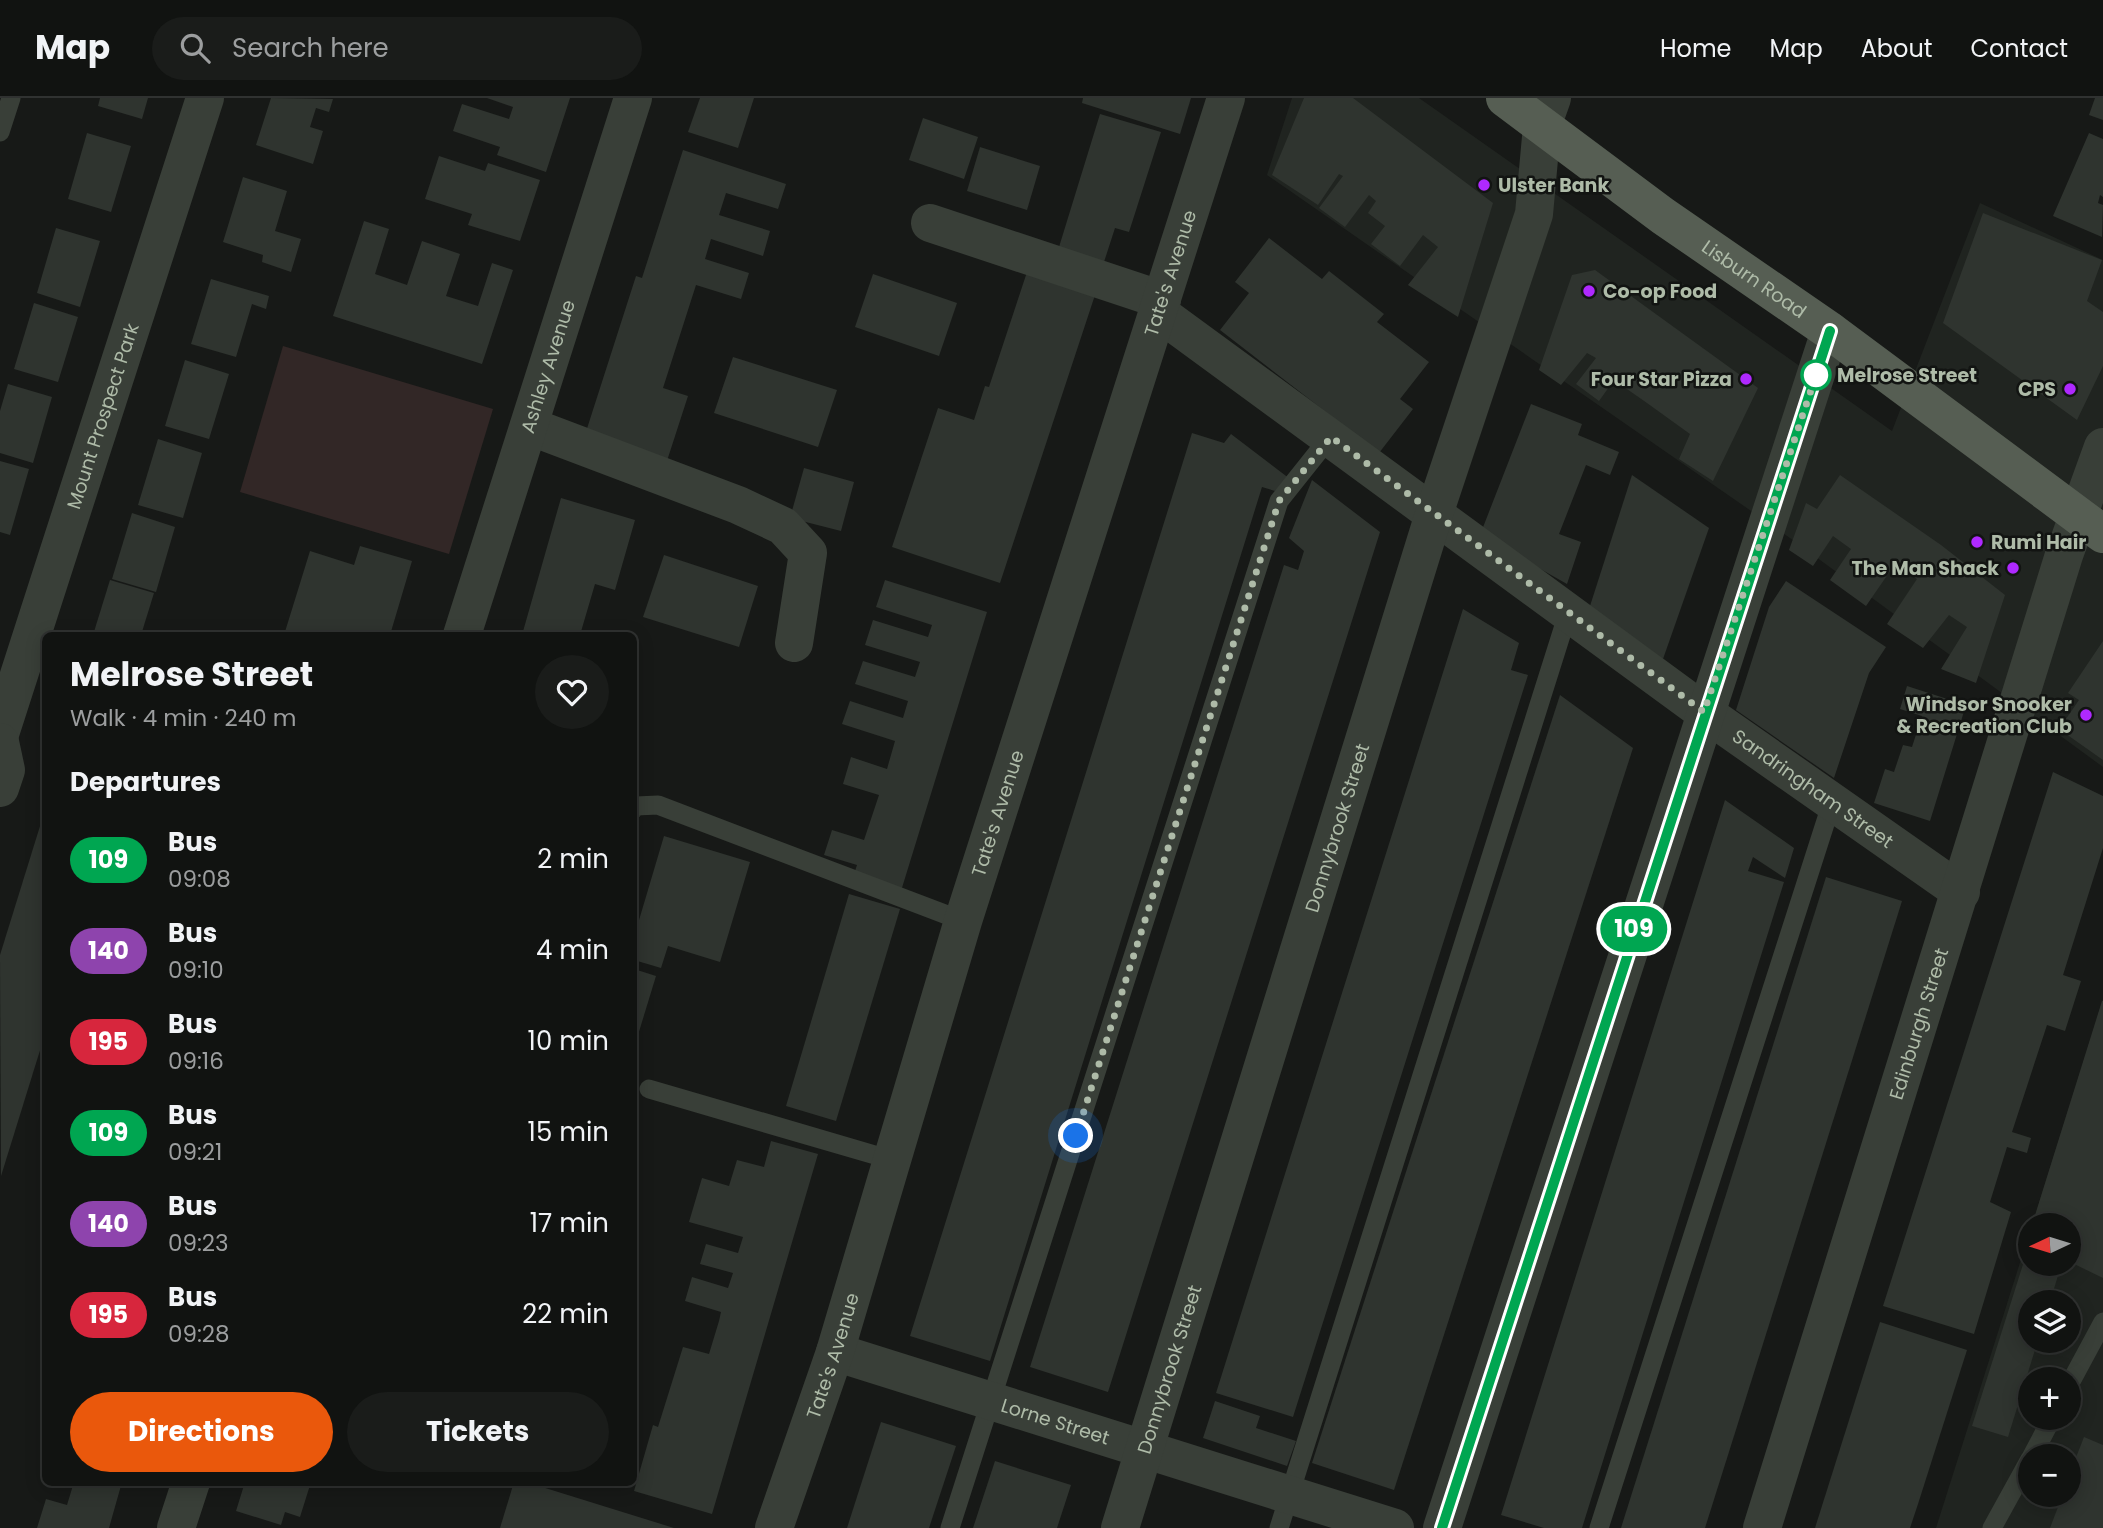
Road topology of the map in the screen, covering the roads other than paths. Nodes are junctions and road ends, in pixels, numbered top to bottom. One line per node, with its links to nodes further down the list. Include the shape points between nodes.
1 (11, 98): 7 (lane)
2 (205, 98): 20 (street, Mount Prospect Park)
3 (633, 98): 11 (street, Ashley Avenue)
4 (1226, 98): 9 (street, Tate's Avenue)
5 (1505, 98): 6 (main road, Lisburn Road)
6 (1547, 112): 10 (main road, Lisburn Road, via 1663,216); 14 (street, Donnybrook Street, via 1534,214)
7 (0, 132)
8 (930, 223): 9 (street, Sandringham Street)
9 (1160, 306): 12 (street, Sandringham Street); 26 (street, Tate's Avenue)
10 (1830, 331): 15 (main road, Lisburn Road); 19 (street)
11 (529, 426): 17 (street, Ashley Avenue); 18 (street, via 783,526 808,553)
12 (1331, 437): 14 (street, Sandringham Street); 32 (lane, via 1279,501)
13 (2103, 447): 15 (street, Edinburgh Street)
14 (1434, 513): 16 (street, Sandringham Street); 33 (street, Donnybrook Street)
15 (2091, 526): 25 (street, Edinburgh Street, via 2064,555)
16 (1569, 612): 19 (street, Sandringham Street); 36 (lane)
17 (463, 632)
18 (794, 643)
19 (1704, 712): 23 (street, Sandringham Street); 42 (street)
20 (0, 734)
21 (0, 742): 22 (street, via 6,770)
22 (0, 788)
23 (1832, 802): 25 (street, Sandringham Street); 43 (lane)
24 (637, 806): 26 (lane, via 658,805)
25 (1961, 892): 44 (street, Edinburgh Street)
26 (963, 920): 28 (street, Tate's Avenue)
27 (649, 1089): 28 (lane)
28 (892, 1160): 30 (street, Tate's Avenue)
29 (2103, 1322): 31 (lane)
30 (835, 1352): 32 (street, Lorne Street); 38 (street, Tate's Avenue)
31 (2079, 1367)
32 (991, 1401): 33 (street, Lorne Street); 39 (lane)
33 (1146, 1449): 36 (street, Lorne Street); 40 (street, Donnybrook Street)
34 (2018, 1481): 45 (lane)
35 (190, 1486): 37 (street)
36 (1284, 1511): 41 (street, Lorne Street)
37 (176, 1528)
38 (774, 1528)
39 (950, 1528)
40 (1120, 1528)
41 (1395, 1528)
42 (1442, 1528)
43 (1599, 1528)
44 (1762, 1528)
45 (1992, 1528)

